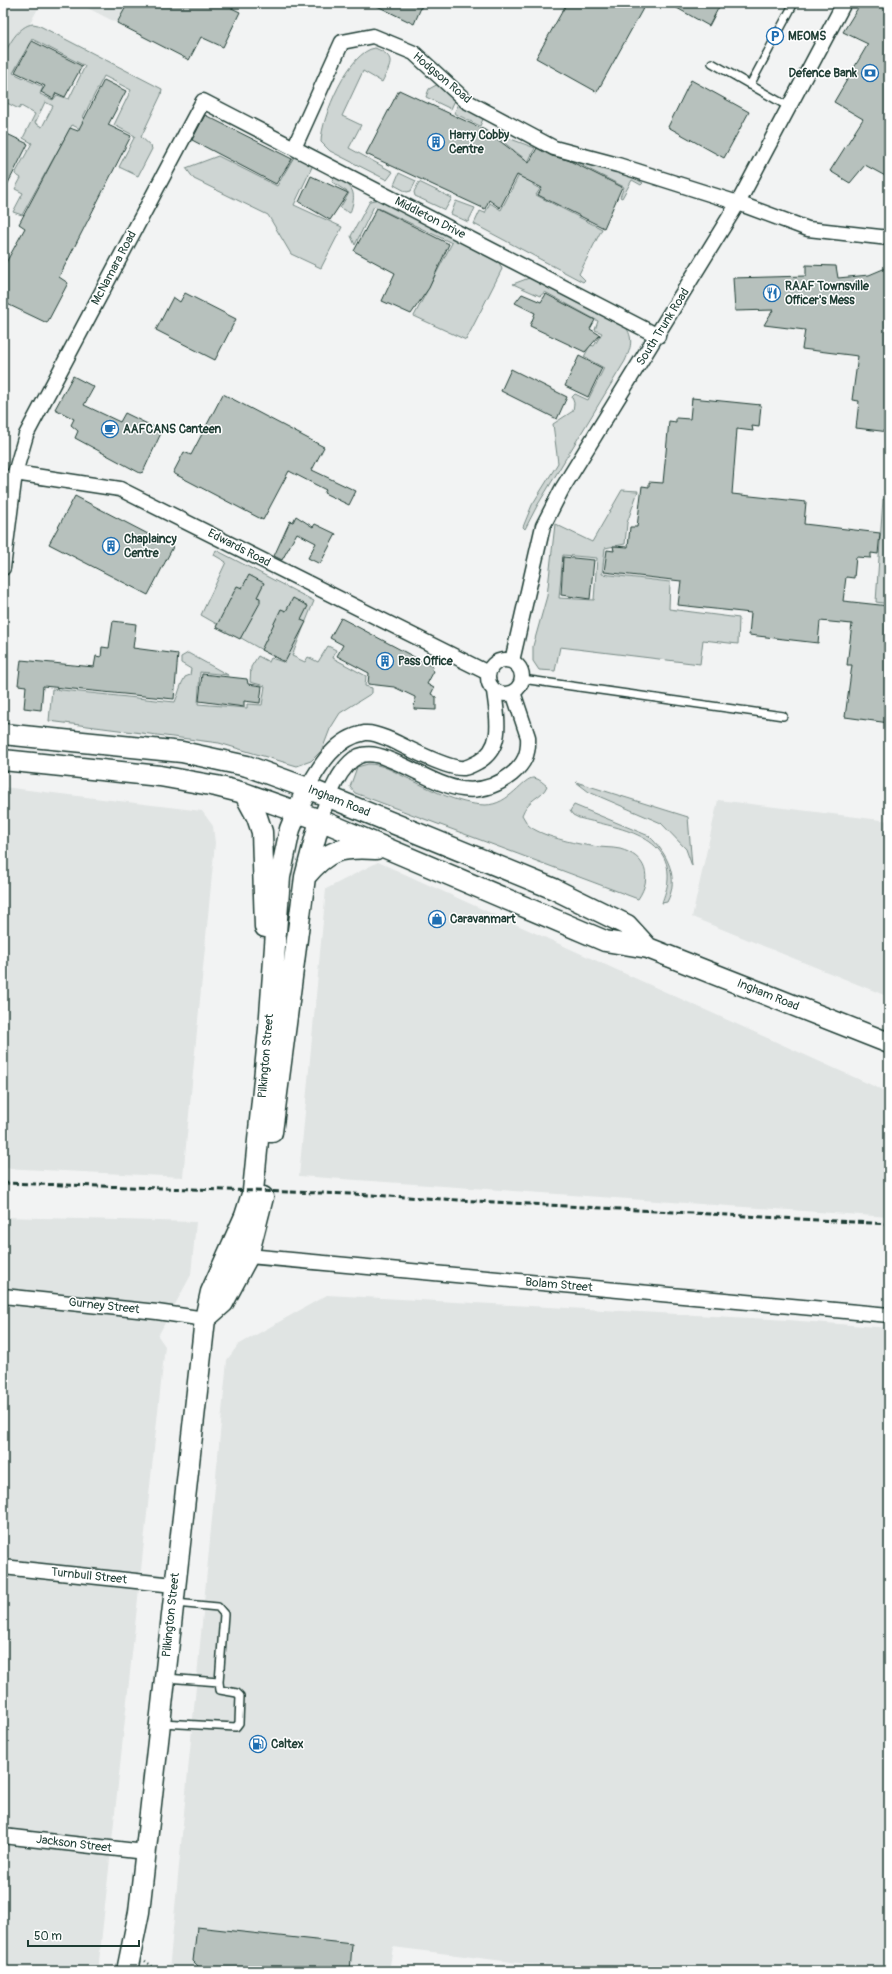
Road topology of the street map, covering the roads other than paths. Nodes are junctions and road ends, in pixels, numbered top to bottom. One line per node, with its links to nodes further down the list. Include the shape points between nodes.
1 (794, 3): 4 (lane)
2 (844, 3): 6 (street, South Trunk Road)
3 (712, 64): 4 (lane)
4 (750, 85): 6 (lane)
5 (203, 101): 7 (street, Middleton Drive); 11 (street, McNamara Road, via 26,435)
6 (789, 107): 8 (street, South Trunk Road)
7 (294, 148): 8 (street, Hodgson Road, via 342,42 373,36 414,53 466,101 554,148 618,165); 10 (street, Middleton Drive)
8 (738, 204): 9 (street, via 808,229); 10 (street, South Trunk Road)
9 (889, 238)
10 (658, 336): 13 (street, South Trunk Road, via 562,489 543,526)
11 (9, 474): 12 (street); 14 (street, Edwards Road, via 120,489)
12 (3, 568)
13 (512, 661): 14 (street, via 500,660); 15 (street, via 520,668)
14 (488, 673): 16 (street, via 490,686)
15 (522, 679): 17 (street, via 518,689); 18 (lane)
16 (494, 691): 17 (street, via 507,694); 21 (street, via 498,732 495,745 483,759 472,765 463,768 449,766 378,735 365,733 340,745 328,755)
17 (513, 692): 23 (street, Pilkington Street, via 528,737 527,754 520,767 496,785 473,791 458,790 392,760 367,754 350,762)
18 (783, 716)
19 (3, 734): 21 (street, Ingham Road, via 208,756 247,766)
20 (3, 760): 22 (street, Ingham Road, via 160,776)
21 (307, 788): 23 (street, Ingham Road); 24 (street, Pilkington Street)
22 (244, 794): 24 (street, Ingham Road); 29 (street, via 262,832)
23 (329, 797): 25 (street, Pilkington Street); 28 (street, Ingham Road, via 554,889 627,925)
24 (297, 811): 25 (street, Ingham Road); 29 (street, Pilkington Street, via 287,841 280,877)
25 (320, 820): 26 (street, Ingham Road); 27 (street, Pilkington Street)
26 (390, 849): 27 (street, via 342,849 322,859); 28 (street, Ingham Road, via 605,941)
27 (305, 877): 31 (street, Pilkington Street, via 264,1191)
28 (648, 948): 30 (street, Ingham Road)
29 (269, 1029): 31 (street, Pilkington Street, via 253,1191 245,1216)
30 (889, 1043)
31 (240, 1252): 33 (street, Bolam Street); 34 (street, Pilkington Street, via 211,1292)
32 (3, 1296): 34 (street, Gurney Street)
33 (889, 1315)
34 (205, 1319): 36 (street, Pilkington Street)
35 (3, 1567): 36 (street, Turnbull Street)
36 (173, 1594): 37 (street, Pilkington Street); 38 (lane, via 222,1610 224,1614)
37 (164, 1678): 38 (lane); 39 (street, Pilkington Street)
38 (219, 1682): 39 (lane, via 222,1691 237,1693 240,1696 239,1723 236,1727)
39 (159, 1723): 41 (street, Pilkington Street)
40 (3, 1836): 41 (street, Jackson Street)
41 (145, 1852): 42 (street, Pilkington Street, via 139,1912)
42 (145, 1968)

